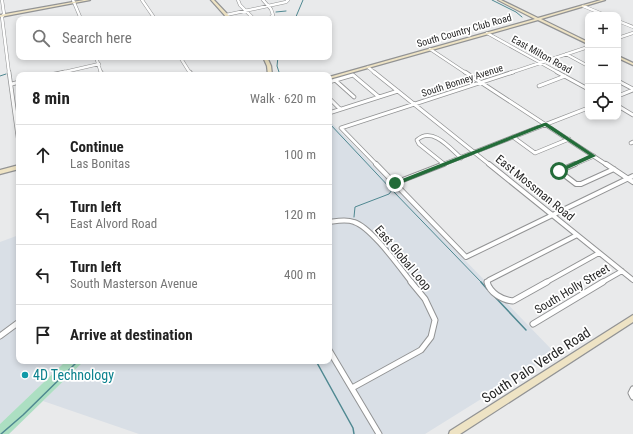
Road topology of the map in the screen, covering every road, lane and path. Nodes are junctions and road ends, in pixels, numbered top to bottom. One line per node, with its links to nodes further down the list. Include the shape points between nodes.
1 (2, 0): 16 (street)
2 (80, 0): 11 (street)
3 (89, 0): 11 (street)
4 (142, 0): 19 (street)
5 (212, 0): 17 (street)
6 (238, 0): 14 (street)
7 (263, 0): 12 (street)
8 (288, 0): 12 (street)
9 (499, 0): 22 (street)
10 (604, 0): 13 (street, South Country Club Road)
11 (74, 1): 16 (street); 18 (street)
12 (267, 6): 14 (street); 21 (street, via 273,11)
13 (583, 6): 15 (street); 22 (street, South Country Club Road)
14 (245, 11): 17 (street); 20 (street)
15 (598, 12)
16 (1, 15): 50 (street)
17 (226, 15)
18 (80, 16)
19 (153, 16)
20 (251, 16)
21 (272, 16)
22 (537, 18): 25 (street, South Country Club Road); 28 (street)
23 (621, 22): 24 (street)
24 (633, 27)
25 (488, 33): 30 (street, South Country Club Road); 36 (street, East Milton Road)
26 (633, 33): 27 (street)
27 (621, 37)
28 (585, 42)
29 (585, 48): 31 (street, South Bonney Avenue)
30 (430, 49): 40 (street, South Country Club Road); 47 (street)
31 (566, 54): 36 (street, South Bonney Avenue); 38 (street)
32 (621, 58): 39 (street)
33 (97, 60): 37 (street)
34 (182, 60): 43 (street)
35 (266, 60): 44 (street)
36 (541, 63): 45 (street, East Milton Road); 47 (street, South Bonney Avenue)
37 (99, 64): 41 (street); 42 (street)
38 (585, 64)
39 (633, 64)
40 (368, 66): 46 (street, South Country Club Road); 54 (street, East Mossman Road)
41 (63, 72)
42 (101, 72)
43 (190, 72)
44 (270, 72)
45 (565, 76): 51 (street); 52 (street, East Milton Road)
46 (332, 78): 56 (street); 57 (street, via 353,75)
47 (481, 82): 59 (street, South Bonney Avenue); 66 (street)
48 (16, 83): 50 (street)
49 (621, 83): 53 (street)
50 (12, 84): 65 (street)
51 (539, 86)
52 (585, 87)
53 (633, 89): 55 (street)
54 (398, 92): 57 (street); 59 (street, East Mossman Road)
55 (621, 95)
56 (354, 97)
57 (380, 97): 61 (street)
58 (332, 101): 61 (street)
59 (415, 104): 69 (street, East Mossman Road); 79 (street, South Bonney Avenue, via 341,128)
60 (621, 108): 64 (street)
61 (340, 109): 63 (street)
62 (585, 109): 66 (street)
63 (332, 112)
64 (633, 115)
65 (16, 118)
66 (545, 124): 67 (street); 68 (street)
67 (513, 137): 68 (street, via 535,153); 69 (street)
68 (569, 139): 70 (street)
69 (474, 152): 71 (street); 80 (street, East Mossman Road)
70 (594, 156): 74 (street); 74 (street, via 559,171 576,184 580,184)
71 (461, 158): 72 (street); 72 (street, via 434,135 419,136 419,144)
72 (444, 164): 79 (street)
73 (16, 167): 75 (street)
74 (614, 169): 77 (street)
75 (0, 172)
76 (633, 176): 77 (street)
77 (628, 178): 78 (street); 80 (street)
78 (633, 182)
79 (395, 183): 80 (street, via 466,257)
80 (552, 215): 82 (street, East Mossman Road)
81 (332, 222): 91 (street, East Global Loop, via 355,222 368,230 425,299 435,320 431,337 421,350)
82 (577, 235): 83 (street, East Mossman Road); 83 (street, via 489,280 488,286 499,296 513,301)
83 (599, 253): 84 (street, East Mossman Road)
84 (622, 271): 85 (street, East Mossman Road); 88 (street, South Holly Street)
85 (633, 280)
86 (633, 318): 95 (street, South Palo Verde Road)
87 (16, 324): 89 (street)
88 (533, 324)
89 (0, 336)
90 (332, 355): 91 (street)
91 (352, 388): 94 (street)
92 (633, 389): 93 (street)
93 (633, 397)
94 (379, 434)
95 (453, 434)

